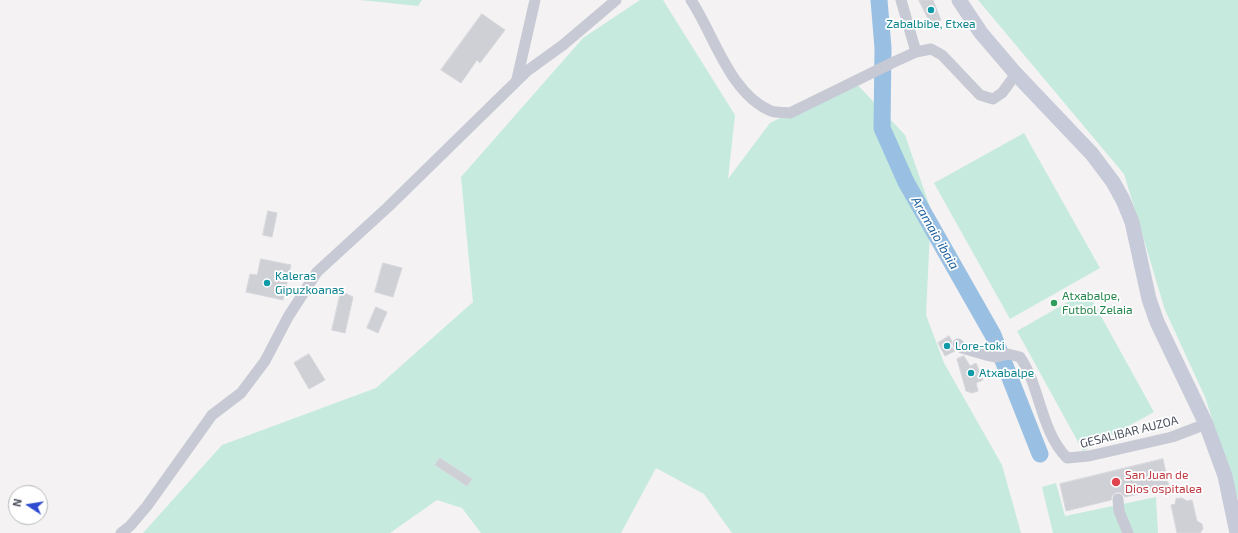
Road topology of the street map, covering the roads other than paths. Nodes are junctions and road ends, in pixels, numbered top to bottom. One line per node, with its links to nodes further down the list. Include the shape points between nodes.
1 (535, 0): 8 (street)
2 (616, 0): 8 (street)
3 (691, 0): 6 (street, via 717,48 749,97 772,111 790,113)
4 (901, 0): 6 (street)
5 (959, 0): 7 (main road, via 981,33)
6 (916, 52): 7 (street, via 931,49 942,55 980,95 993,99 1002,93)
7 (1016, 74): 10 (main road, via 1092,154 1123,200 1132,222 1149,299 1157,322)
8 (516, 81): 12 (street, via 388,207 317,272 288,317 265,361 242,393 212,415 147,506)
9 (958, 344): 10 (street, GESALIBAR AUZOA, via 969,351 996,357 1008,354 1020,357 1026,366 1046,424 1066,458 1089,456 1172,437)
10 (1206, 424): 14 (main road, via 1224,476)
11 (1118, 499): 13 (street, via 1119,511)
12 (121, 533)
13 (1128, 533)
14 (1237, 533)

